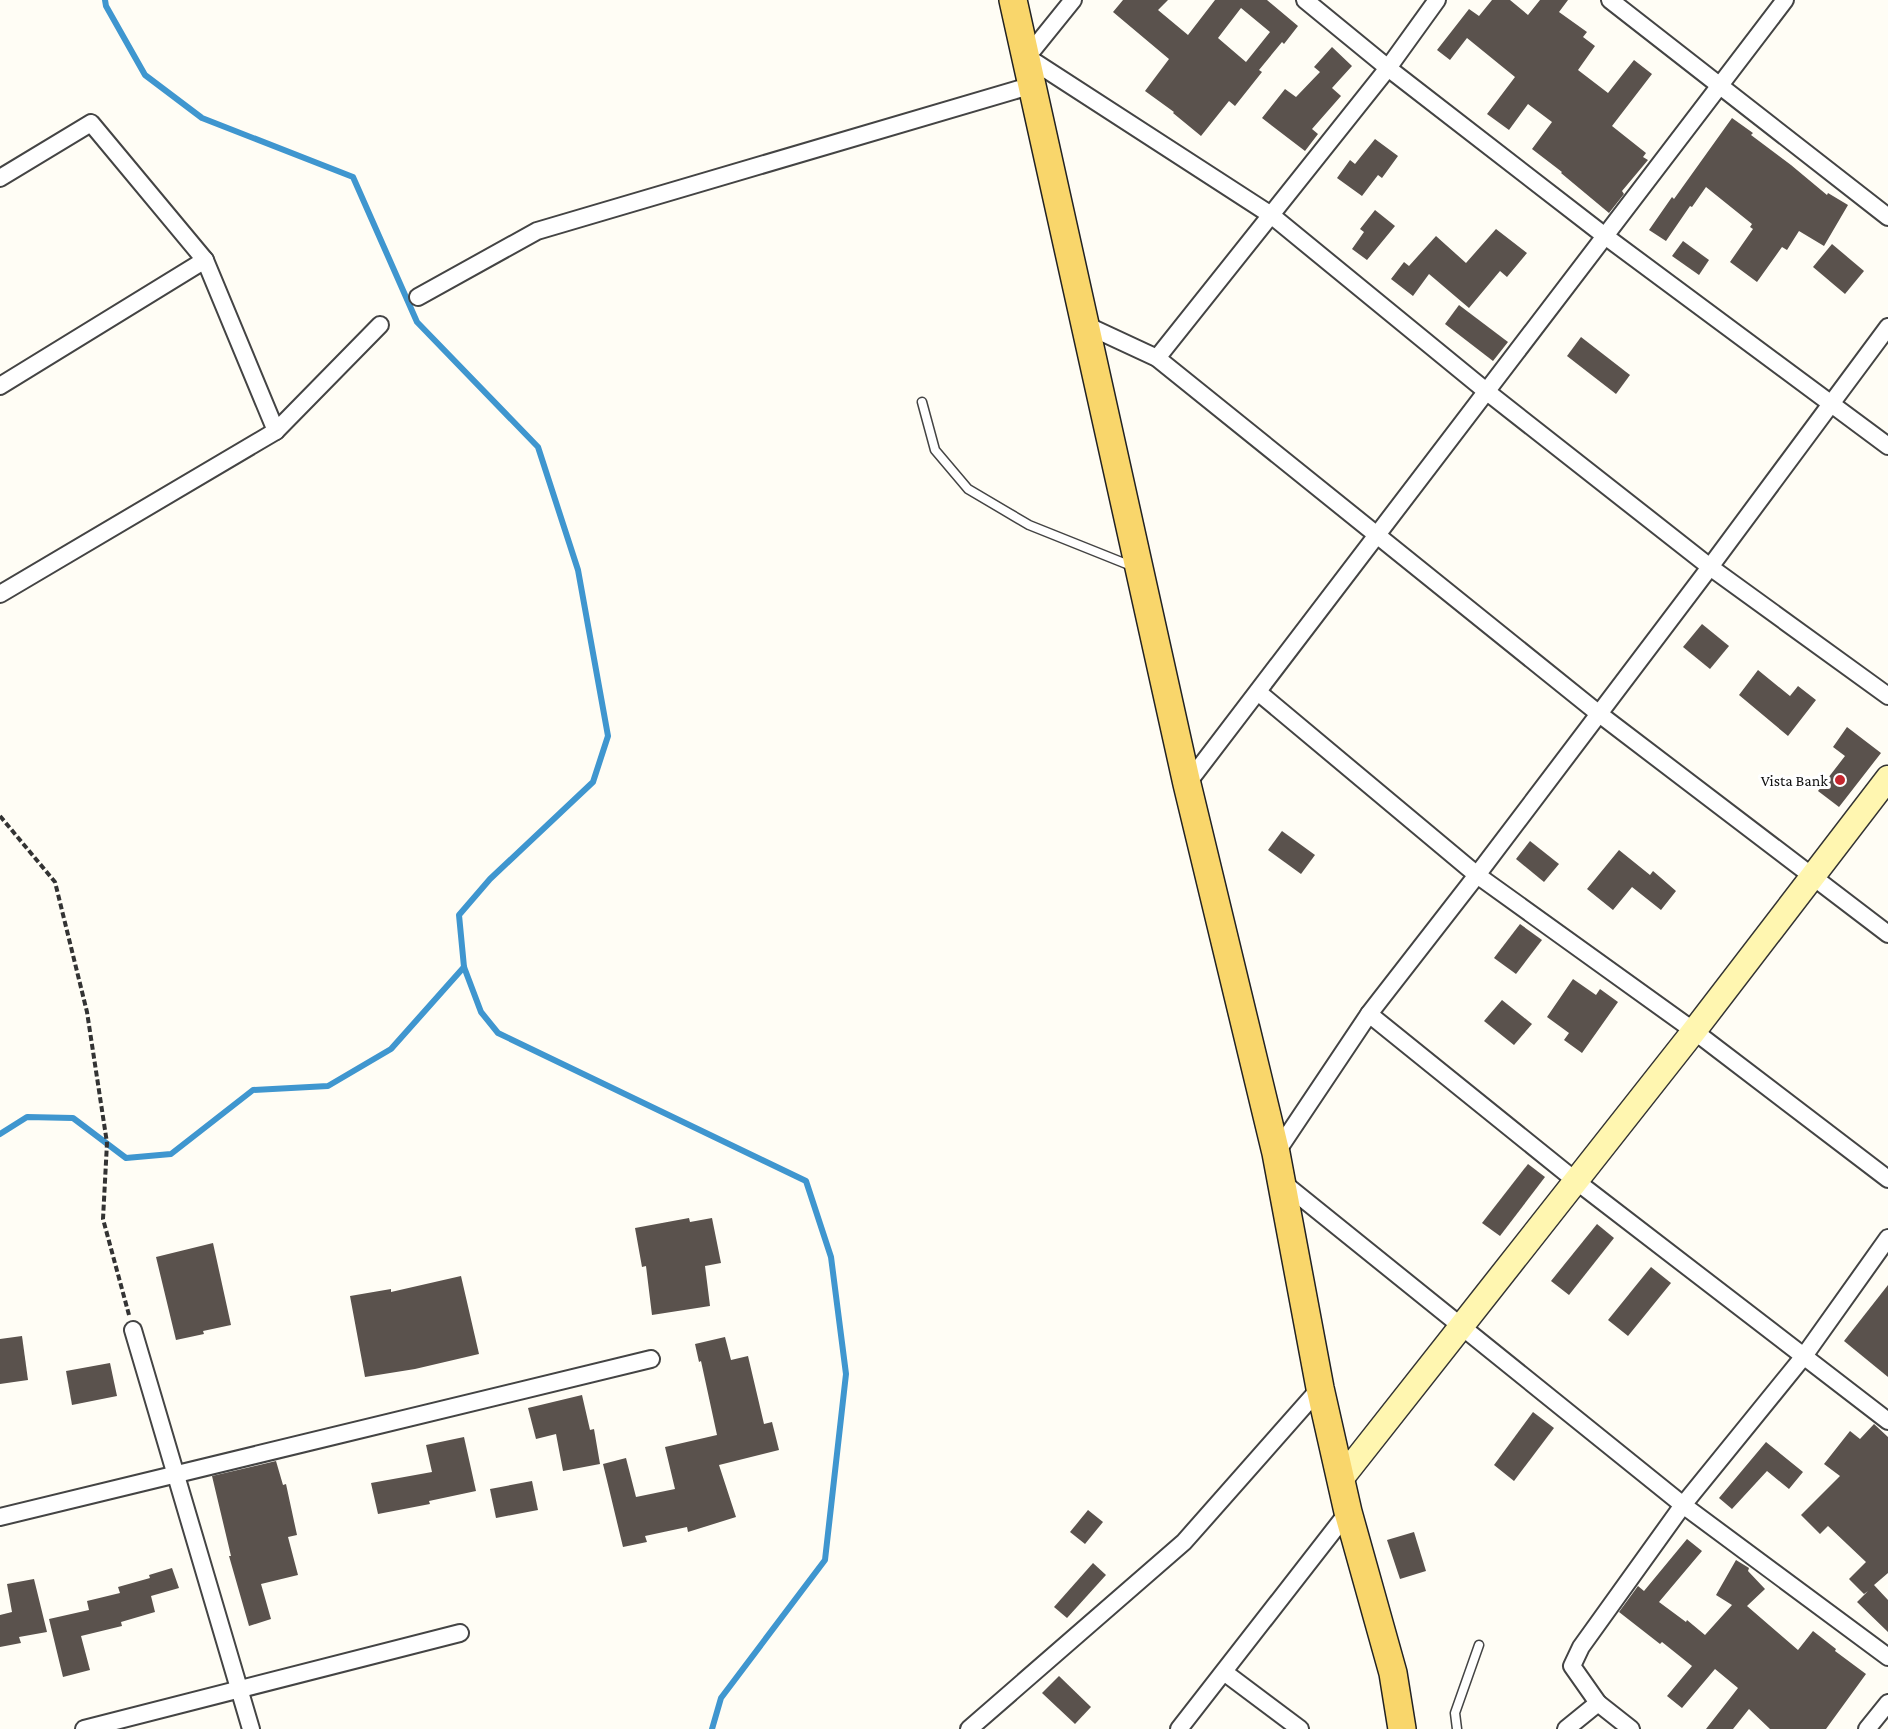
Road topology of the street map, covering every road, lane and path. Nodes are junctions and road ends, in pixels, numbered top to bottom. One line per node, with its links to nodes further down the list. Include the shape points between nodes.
1 (1013, 0): 7 (main road)
2 (1073, 0): 7 (street)
3 (1305, 0): 8 (street)
4 (1437, 0): 8 (street)
5 (1610, 0): 10 (street)
6 (1785, 0): 10 (street)
7 (1027, 57): 9 (main road); 12 (street)
8 (1388, 68): 12 (street); 14 (street)
9 (1033, 85): 16 (street, via 537,231); 18 (main road)
10 (1719, 86): 13 (street); 14 (street)
11 (0, 178): 15 (street, via 91,123)
12 (1271, 214): 20 (street); 22 (street)
13 (1888, 217)
14 (1605, 236): 22 (street); 24 (street)
15 (205, 260): 21 (street); 25 (street)
16 (418, 297)
17 (380, 325): 25 (street)
18 (1086, 325): 20 (street); 29 (main road)
19 (1888, 327): 24 (street)
20 (1157, 358): 27 (street)
21 (0, 386)
22 (1486, 391): 27 (street); 28 (street)
23 (922, 402): 29 (lane, via 935,450 968,489 1029,525)
24 (1832, 402): 26 (street); 28 (street)
25 (276, 431): 30 (street)
26 (1888, 446)
27 (1377, 535): 31 (street); 33 (street)
28 (1710, 567): 32 (street); 33 (street)
29 (1140, 570): 35 (main road)
30 (0, 594)
31 (1258, 692): 35 (street); 37 (street)
32 (1888, 696)
33 (1598, 713): 37 (street); 38 (street)
34 (1888, 778): 38 (street)
35 (1187, 784): 42 (main road)
36 (0, 816): 48 (path, via 55,882 87,1012 107,1143 103,1219)
37 (1477, 874): 40 (street); 41 (street)
38 (1813, 876): 39 (street); 41 (street)
39 (1888, 934)
40 (1369, 1014): 42 (street); 45 (street)
41 (1694, 1031): 43 (street); 45 (street)
42 (1276, 1153): 44 (main road)
43 (1888, 1179)
44 (1281, 1181): 47 (street); 51 (main road)
45 (1576, 1181): 47 (street); 49 (street)
46 (1888, 1238): 49 (street)
47 (1461, 1326): 54 (street); 55 (street)
48 (133, 1330): 53 (street)
49 (1804, 1356): 52 (street); 55 (street)
50 (651, 1359): 53 (street)
51 (1320, 1388): 54 (main road); 67 (street, via 1184,1542)
52 (1888, 1421)
53 (176, 1474): 57 (street); 62 (street)
54 (1341, 1479): 56 (main road)
55 (1683, 1505): 60 (street); 63 (street, via 1581,1647 1572,1666)
56 (1348, 1512): 61 (street); 70 (main road, via 1393,1673)
57 (0, 1517)
58 (460, 1633): 62 (street)
59 (1479, 1645): 71 (lane, via 1455,1713)
60 (1888, 1657)
61 (1224, 1672): 68 (street); 69 (street)
62 (240, 1689): 65 (street); 66 (street)
63 (1598, 1703): 72 (street); 73 (street)
64 (1888, 1703): 74 (street)
65 (84, 1729)
66 (251, 1729)
67 (969, 1729)
68 (1179, 1729)
69 (1300, 1729)
70 (1402, 1729)
71 (1457, 1729)
72 (1566, 1729)
73 (1631, 1729)
74 (1867, 1729)

